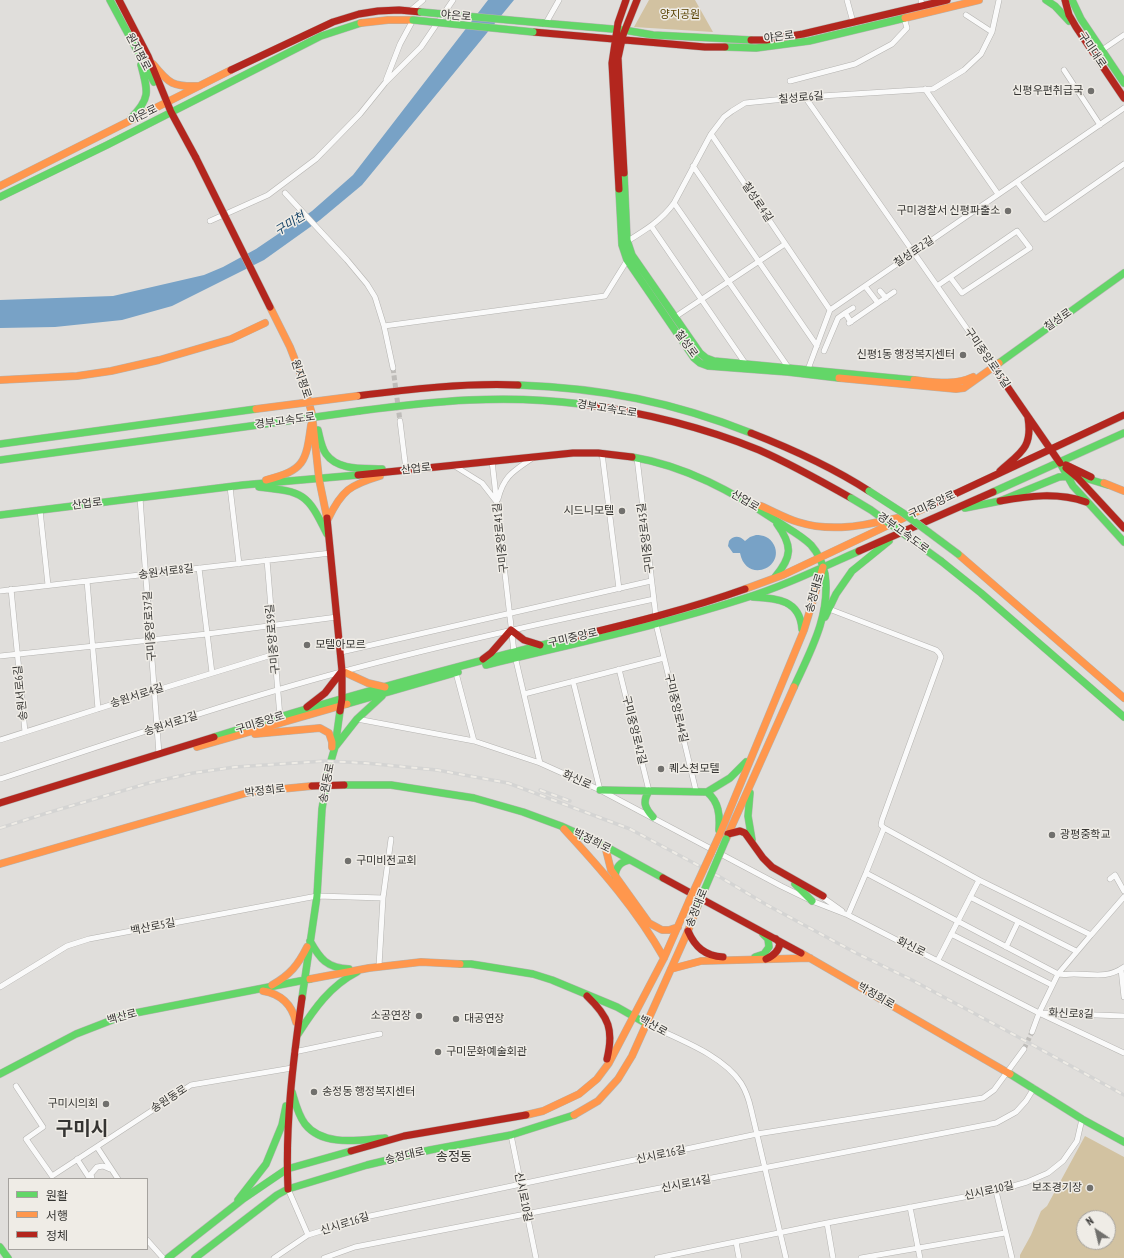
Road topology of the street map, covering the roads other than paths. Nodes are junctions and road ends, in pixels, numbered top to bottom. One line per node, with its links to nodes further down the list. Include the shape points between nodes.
1 (110, 0): 29 (main road, 원지평로)
2 (119, 0): 28 (main road, 원지평로)
3 (423, 0): 16 (street)
4 (453, 0): 32 (street, via 421,47)
5 (559, 0): 21 (street)
6 (626, 0): 26 (main road)
7 (637, 0): 22 (main road)
8 (847, 0): 20 (street)
9 (947, 0): 15 (main road, 야은로)
10 (979, 0): 18 (main road, 야은로)
11 (999, 0): 23 (street, 칠성로6길)
12 (1046, 0): 24 (main road, via 1061,10)
13 (1065, 0): 24 (main road, 구미대로, via 1069,15)
14 (1072, 0): 27 (main road, 구미대로, via 1081,19)
15 (922, 3): 20 (main road, 야은로)
16 (410, 11): 21 (main road, 야은로, bridge); 34 (main road, 야은로, via 378,11 334,22)
17 (966, 15): 23 (street)
18 (904, 18): 26 (main road, 야은로, via 809,41 756,48 705,47); 31 (street, via 907,28 892,44 855,64)
19 (413, 20): 26 (main road, 야은로, bridge); 32 (street, via 400,44); 40 (main road, 야은로, via 376,20 340,28)
20 (853, 22): 22 (main road, 야은로, via 766,40 653,35)
21 (544, 23): 22 (main road, 야은로)
22 (624, 30): 26 (main road)
23 (992, 32): 35 (street, 칠성로6길, via 981,54 964,70 932,89)
24 (1080, 33): 37 (main road, 구미대로)
25 (1124, 35): 27 (street, 구미대로)
26 (618, 38): 54 (main road, 칠성로, via 612,63)
27 (1102, 50): 33 (main road, 구미대로)
28 (148, 56): 34 (main road, via 172,85); 38 (main road, 원지평로)
29 (140, 57): 38 (main road, 원지평로); 41 (main road, via 148,92 147,99)
30 (1064, 70): 42 (street)
31 (790, 81)
32 (385, 83): 52 (street, via 360,114 316,159 268,195)
33 (1124, 83)
34 (202, 86): 38 (main road, 야은로)
35 (925, 89): 36 (street, 칠성로6길); 48 (street)
36 (805, 97): 43 (street, 칠성로6길, via 745,103 724,117); 56 (street, 구미중앙로45길)
37 (1124, 98)
38 (166, 103): 40 (main road, 원지평로); 41 (main road, 야은로)
39 (1124, 108): 42 (street, 칠성로2길)
40 (171, 112): 50 (main road, 야은로); 84 (main road, 원지평로, bridge, via 290,347)
41 (125, 124): 47 (main road, 야은로)
42 (1100, 125): 46 (street, 칠성로2길)
43 (711, 134): 45 (street, 칠성로6길); 55 (street, 칠성로4길)
44 (1124, 164): 46 (street, via 1045,219)
45 (693, 166): 51 (street, 칠성로6길); 58 (street)
46 (1017, 182): 48 (street, 칠성로2길)
47 (0, 186)
48 (998, 194): 56 (street, 칠성로2길)
49 (286, 195): 74 (street, via 367,284 375,297)
50 (0, 197)
51 (674, 203): 53 (street, 칠성로6길); 61 (street)
52 (210, 221)
53 (651, 226): 54 (street, 칠성로6길); 67 (street)
54 (625, 243): 57 (main road, 칠성로)
55 (785, 244): 58 (street); 70 (street)
56 (914, 253): 62 (street, 칠성로2길); 63 (street, 구미중앙로45길)
57 (629, 257): 72 (main road, 칠성로); 74 (street, via 605,296); 81 (main road, 칠성로, via 694,358 700,363 708,366)
58 (758, 262): 61 (street); 75 (street)
59 (1124, 274): 78 (main road, 칠성로)
60 (950, 277): 60 (street, via 1017,231 1030,248 962,293); 63 (street)
61 (728, 282): 67 (street); 79 (street)
62 (865, 286): 68 (street); 70 (street, 칠성로2길)
63 (937, 286): 78 (street, 구미중앙로45길)
64 (880, 291): 66 (street)
65 (894, 292): 66 (street)
66 (886, 298): 68 (street)
67 (702, 300): 72 (street); 77 (street)
68 (878, 303): 71 (street, via 850,322)
69 (853, 308): 71 (street)
70 (830, 310): 75 (street)
71 (845, 313): 76 (street, via 838,318)
72 (675, 317): 77 (main road, 칠성로, via 706,358)
73 (265, 323): 82 (main road, via 231,339 111,371 77,376)
74 (384, 326): 80 (street)
75 (817, 346): 81 (street)
76 (824, 351)
77 (745, 363): 79 (main road, 칠성로)
78 (993, 366): 81 (main road, 칠성로, via 964,388 956,389); 83 (main road, 구미중앙로45길)
79 (788, 367): 81 (main road, 칠성로)
80 (393, 368)
81 (807, 372)
82 (0, 380)
83 (1026, 412): 89 (main road, 구미중앙로45길); 98 (main road, via 1031,433 1028,444)
84 (312, 414): 97 (main road, via 326,453 337,463); 101 (main road, 원지평로); 102 (main road, via 307,455 300,466 285,475)
85 (1124, 415): 89 (main road, 구미중앙로)
86 (400, 421): 97 (street)
87 (1124, 433): 95 (main road, 구미중앙로)
88 (0, 444): 165 (main road, 경부고속도로, bridge, via 417,389 499,385 543,386 581,389 662,404 734,426 796,450 852,479 958,554)
89 (1051, 449): 95 (main road, 구미중앙로45길); 98 (main road, 구미중앙로)
90 (602, 453): 91 (main road, 산업로); 92 (main road, 산업로); 133 (street)
91 (536, 457): 94 (main road, 산업로); 109 (street, via 506,479 501,486)
92 (637, 458): 106 (main road, 산업로, via 679,468); 130 (street, 구미중앙로43길)
93 (0, 460): 170 (main road, 경부고속도로, bridge, via 415,403 453,400 538,400 621,409 746,445 787,463 871,510 981,593)
94 (492, 461): 96 (main road, 산업로); 109 (street, 구미중앙로41길)
95 (1060, 463): 99 (main road); 100 (main road); 103 (main road); 112 (main road, 구미중앙로)
96 (453, 465): 97 (main road, 산업로); 109 (street, via 482,483)
97 (403, 470): 101 (main road, 산업로); 116 (main road, via 352,485 338,499)
98 (993, 476): 113 (main road, 구미중앙로)
99 (1068, 477): 100 (main road); 108 (main road, via 1059,477); 110 (main road)
100 (1077, 477): 103 (main road); 117 (main road)
101 (319, 479): 102 (main road, 산업로); 116 (main road, 송원동로)
102 (243, 485): 104 (main road, 산업로); 119 (main road, via 299,494 314,507)
103 (1108, 485): 105 (main road)
104 (230, 487): 107 (main road, 산업로); 124 (street)
105 (1124, 491)
106 (732, 493): 113 (main road, via 796,522 837,529); 115 (main road, 산업로)
107 (140, 498): 111 (main road, 산업로); 127 (street, 구미중앙로37길)
108 (1000, 501): 110 (main road, via 1038,496 1070,497); 112 (main road)
109 (497, 502): 138 (street, 구미중앙로41길)
110 (1089, 504): 120 (main road)
111 (40, 510): 114 (main road, 산업로); 131 (street)
112 (950, 511): 118 (main road, 구미중앙로)
113 (913, 514): 122 (main road, 구미중앙로)
114 (0, 515)
115 (772, 517): 122 (main road, 산업로, via 816,549); 128 (main road, via 786,535 789,547 787,561)
116 (327, 519): 119 (main road, 송원동로)
117 (1124, 528)
118 (898, 534): 125 (main road, 구미중앙로); 137 (main road, via 852,571)
119 (330, 540): 121 (main road, 송원동로)
120 (1124, 542)
121 (331, 553): 123 (street, 송원서로8길); 139 (main road, 송원동로)
122 (820, 558): 125 (main road, 산업로); 128 (main road, 구미중앙로)
123 (267, 560): 124 (street, 송원서로8길); 141 (street, 구미중앙로39길)
124 (239, 564): 126 (street, 송원서로8길)
125 (823, 566): 136 (main road, 구미중앙로); 143 (main road, 송정대로, via 826,592); 148 (main road, 송정대로, via 810,613)
126 (200, 568): 127 (street, 송원서로8길); 144 (street)
127 (146, 574): 129 (street, 송원서로8길); 145 (street, 구미중앙로37길)
128 (774, 578): 140 (main road, 구미중앙로)
129 (87, 581): 131 (street, 송원서로8길); 147 (street)
130 (652, 581): 133 (street); 135 (street, 구미중앙로43길)
131 (48, 585): 132 (street, 송원서로8길)
132 (11, 589): 134 (street, 송원서로8길); 150 (street, 송원서로6길)
133 (619, 589): 138 (street)
134 (0, 591)
135 (654, 599): 140 (street, 구미중앙로43길); 142 (street)
136 (743, 599): 140 (main road, 구미중앙로); 148 (main road, via 769,597 794,606 802,620 803,628)
137 (829, 609): 143 (main road); 192 (street, via 936,650 941,656 882,820 881,825)
138 (509, 614): 142 (street, 구미중앙로41길); 149 (street)
139 (337, 617): 141 (street, 송원서로6길); 149 (main road, 송원동로)
140 (656, 621): 146 (main road, 구미중앙로); 152 (main road, 구미중앙로); 154 (street, 구미중앙로44길)
141 (272, 625): 144 (street, 송원서로6길); 151 (street, 구미중앙로39길)
142 (511, 630): 146 (main road, via 524,640); 152 (street, 구미중앙로41길); 155 (main road, via 491,653); 157 (street)
143 (820, 630): 183 (main road, 송정대로)
144 (207, 634): 145 (street, 송원서로6길); 158 (street)
145 (150, 639): 147 (street, 송원서로6길); 161 (street, 구미중앙로37길)
146 (541, 645): 152 (main road, 구미중앙로)
147 (93, 646): 150 (street, 송원서로6길); 167 (street)
148 (796, 649): 178 (main road, 송정대로)
149 (341, 652): 157 (main road, 송원동로)
150 (18, 654): 153 (street, 송원서로6길); 173 (street, 송원서로6길)
151 (275, 654): 158 (street, 송원서로4길); 162 (street, 구미중앙로39길)
152 (514, 655): 155 (main road, 구미중앙로); 159 (main road, 구미중앙로); 164 (street)
153 (0, 656)
154 (664, 658): 156 (street); 186 (street, 구미중앙로44길)
155 (479, 662): 163 (main road, 구미중앙로)
156 (619, 669): 160 (street); 185 (street, 구미중앙로42길)
157 (342, 671): 162 (street, 송원서로2길); 163 (main road); 166 (main road, 송원동로); 168 (main road, via 325,693)
158 (212, 673): 161 (street, 송원서로4길)
159 (456, 673): 163 (main road, 구미중앙로); 176 (street)
160 (573, 681): 164 (street); 184 (street)
161 (154, 690): 167 (street, 송원서로4길); 172 (street, 구미중앙로37길)
162 (278, 690): 169 (street, 구미중앙로39길); 172 (street, 송원서로2길)
163 (384, 691): 166 (main road, 구미중앙로); 171 (main road)
164 (524, 694): 180 (street)
165 (1124, 698)
166 (341, 703): 168 (main road, 구미중앙로); 174 (main road, 구미중앙로); 177 (main road, 송원동로)
167 (98, 709): 173 (street, 송원서로4길)
168 (304, 709): 169 (main road, 구미중앙로)
169 (280, 717): 179 (main road, 구미중앙로)
170 (1124, 717)
171 (357, 719): 176 (street, 화신로); 177 (main road)
172 (157, 728): 179 (street, 구미중앙로37길); 182 (street, 송원서로2길)
173 (25, 732): 175 (street, 송원서로4길)
174 (237, 736): 181 (main road, via 313,728 325,730 332,742); 189 (main road, 구미중앙로)
175 (0, 740)
176 (474, 741): 180 (street, 화신로)
177 (335, 747): 181 (main road, 송원동로)
178 (752, 753): 187 (main road, via 737,772); 193 (main road, 송정대로)
179 (159, 754): 188 (main road, 구미중앙로)
180 (540, 764): 184 (street, 화신로)
181 (328, 771): 208 (main road, 송원동로, via 322,809)
182 (0, 779)
183 (753, 781): 194 (main road, 송정대로); 196 (main road, via 748,802 748,822)
184 (600, 790): 185 (main road); 190 (street, 화신로)
185 (649, 791): 186 (main road); 190 (main road, via 644,806)
186 (696, 791): 187 (main road)
187 (707, 792): 193 (main road, via 714,797 716,803 720,823)
188 (0, 803)
189 (0, 807)
190 (652, 817): 205 (street, 화신로)
191 (561, 826): 197 (main road, 박정희로); 199 (main road, 박정희로, bridge, via 474,798 390,784 312,786 250,792); 202 (main road)
192 (884, 828): 200 (street); 204 (street)
193 (719, 836): 217 (main road, 송정대로, bridge)
194 (727, 837): 196 (main road, via 740,831); 219 (main road, 송정대로, bridge)
195 (391, 839): 211 (street)
196 (754, 844): 201 (main road, via 767,863)
197 (605, 846): 198 (main road, 박정희로); 202 (main road, via 606,869)
198 (629, 860): 202 (main road, via 619,864); 218 (main road, 박정희로)
199 (0, 864)
200 (866, 873): 214 (street); 215 (street)
201 (788, 876): 206 (main road); 209 (main road)
202 (613, 878): 217 (main road, via 656,929 662,932); 226 (main road, via 654,938)
203 (1110, 879): 207 (street, via 1115,875)
204 (979, 880): 210 (street); 221 (street)
205 (781, 886): 206 (street, 화신로); 213 (street, 화신로)
206 (802, 890): 209 (street, 화신로); 213 (main road)
207 (1124, 891)
208 (316, 896): 211 (street); 223 (main road, 송원동로); 237 (street, 백산로5길, via 89,939 67,946)
209 (823, 896): 214 (street)
210 (970, 897): 215 (street); 216 (street)
211 (383, 898): 230 (street)
212 (1124, 898): 221 (street)
213 (812, 901): 214 (street, 화신로)
214 (848, 916): 229 (street, 화신로)
215 (958, 921): 220 (street); 224 (street)
216 (1018, 922): 224 (street); 225 (street)
217 (678, 927): 226 (main road, 송정대로)
218 (752, 927): 222 (main road, 박정희로); 227 (main road, via 764,934 769,943)
219 (688, 931): 227 (main road, via 703,952 717,957); 233 (main road, 송정대로)
220 (951, 934): 229 (street); 236 (street)
221 (1091, 935): 225 (street)
222 (775, 938): 227 (main road, via 780,943 778,949 772,956); 228 (main road, 박정희로)
223 (310, 941): 231 (main road, 백산로, via 316,953 328,964 346,969); 235 (main road, 송원동로); 238 (main road, 백산로, via 291,973)
224 (1006, 947): 234 (street)
225 (1076, 952): 234 (street)
226 (664, 958): 242 (main road, 송정대로)
227 (762, 958): 228 (main road); 233 (main road, via 702,961)
228 (810, 958): 253 (main road, 박정희로)
229 (938, 960): 241 (street, 화신로)
230 (379, 966): 231 (main road, 백산로); 239 (main road, 백산로, via 421,962 472,964 533,974)
231 (369, 968): 235 (main road, 백산로); 247 (main road, 백산로, via 354,974 327,993 314,1008)
232 (1123, 968): 234 (street, via 1114,974 1098,976); 240 (street)
233 (671, 969): 244 (main road, 송정대로)
234 (1058, 974): 236 (street)
235 (304, 980): 238 (main road, 백산로); 247 (main road, 송원동로)
236 (1052, 985): 241 (street)
237 (0, 987)
238 (255, 991): 247 (main road, 백산로, via 271,992 284,999 295,1017); 254 (main road, 백산로, via 111,1019 71,1036)
239 (582, 992): 242 (main road, 백산로); 252 (main road, via 597,1005 609,1025 611,1045)
240 (1124, 997)
241 (1039, 1013): 243 (street, 화신로8길); 245 (street, 화신로8길); 250 (street, 화신로)
242 (633, 1015): 244 (main road, 백산로); 252 (main road, 송정대로)
243 (1124, 1016)
244 (647, 1024): 260 (street, 백산로, via 701,1050 731,1072 741,1082 747,1094); 261 (main road, 송정대로, via 618,1079 598,1101 574,1115)
245 (1032, 1032)
246 (380, 1034): 249 (street)
247 (296, 1038): 249 (main road, 송원동로)
248 (1024, 1048): 253 (street)
249 (294, 1052): 251 (main road, 송원동로)
250 (1124, 1053)
251 (292, 1068): 256 (main road, 송원동로); 266 (street, 송원동로, via 191,1085)
252 (605, 1068): 262 (main road, 송정대로, via 598,1078 579,1094 543,1110)
253 (1007, 1072): 257 (main road, 박정희로); 260 (street, 신시로16길, via 994,1090 983,1098)
254 (0, 1074)
255 (16, 1086): 267 (street, 송원동로, via 43,1127 26,1138 52,1176)
256 (290, 1088): 262 (main road, via 306,1124 317,1134 330,1140); 268 (main road, 송원동로); 277 (main road, via 282,1125 266,1164)
257 (1034, 1088): 258 (main road, 박정희로); 269 (street, 신시로14길, via 1016,1112 996,1123)
258 (1082, 1119): 259 (main road, 박정희로); 276 (street, 신시로10길, via 1077,1141 1063,1161 1038,1178)
259 (1103, 1131): 263 (main road); 264 (main road, 박정희로); 265 (main road)
260 (757, 1134): 269 (street, 백산로); 274 (street, 신시로16길)
261 (511, 1135): 274 (street, 신시로10길); 275 (main road, 송정대로, via 374,1163)
262 (404, 1136): 268 (main road, 송정대로)
263 (1124, 1137)
264 (1124, 1142)
265 (1124, 1146)
266 (96, 1147): 267 (street, 송원동로); 270 (street)
267 (77, 1159): 271 (street)
268 (287, 1169): 275 (main road, 송원동로); 277 (main road, 송정대로)
269 (765, 1169): 279 (street, 신시로14길); 281 (street, 백산로)
270 (113, 1171): 272 (street, via 107,1167 97,1167); 273 (street)
271 (90, 1178)
272 (91, 1178)
273 (117, 1178)
274 (521, 1185): 279 (street, 신시로10길); 283 (street, 신시로16길, via 370,1216)
275 (288, 1189): 283 (street, 신시로16길); 291 (main road, 송정대로)
276 (996, 1191): 278 (street, 신시로10길); 282 (street)
277 (232, 1208): 290 (main road, 송정대로)
278 (910, 1208): 280 (street, 신시로10길); 287 (street)
279 (527, 1213): 293 (street, 신시로14길, via 354,1247); 294 (street, 신시로10길)
280 (826, 1223): 281 (street, 신시로10길); 298 (street)
281 (780, 1233): 285 (street, 신시로10길); 297 (street, 백산로)
282 (1005, 1233): 287 (street); 301 (street)
283 (308, 1235): 292 (street, 신시로16길)
284 (148, 1241): 289 (street)
285 (736, 1242): 295 (street, 신시로10길); 296 (street)
286 (0, 1247): 288 (main road)
287 (918, 1247): 299 (street); 300 (street)
288 (8, 1258)
289 (163, 1258)
290 (168, 1258)
291 (195, 1258)
292 (274, 1258)
293 (324, 1258)
294 (536, 1258)
295 (657, 1258)
296 (739, 1258)
297 (786, 1258)
298 (833, 1258)
299 (861, 1258)
300 (920, 1258)
301 (1012, 1258)

